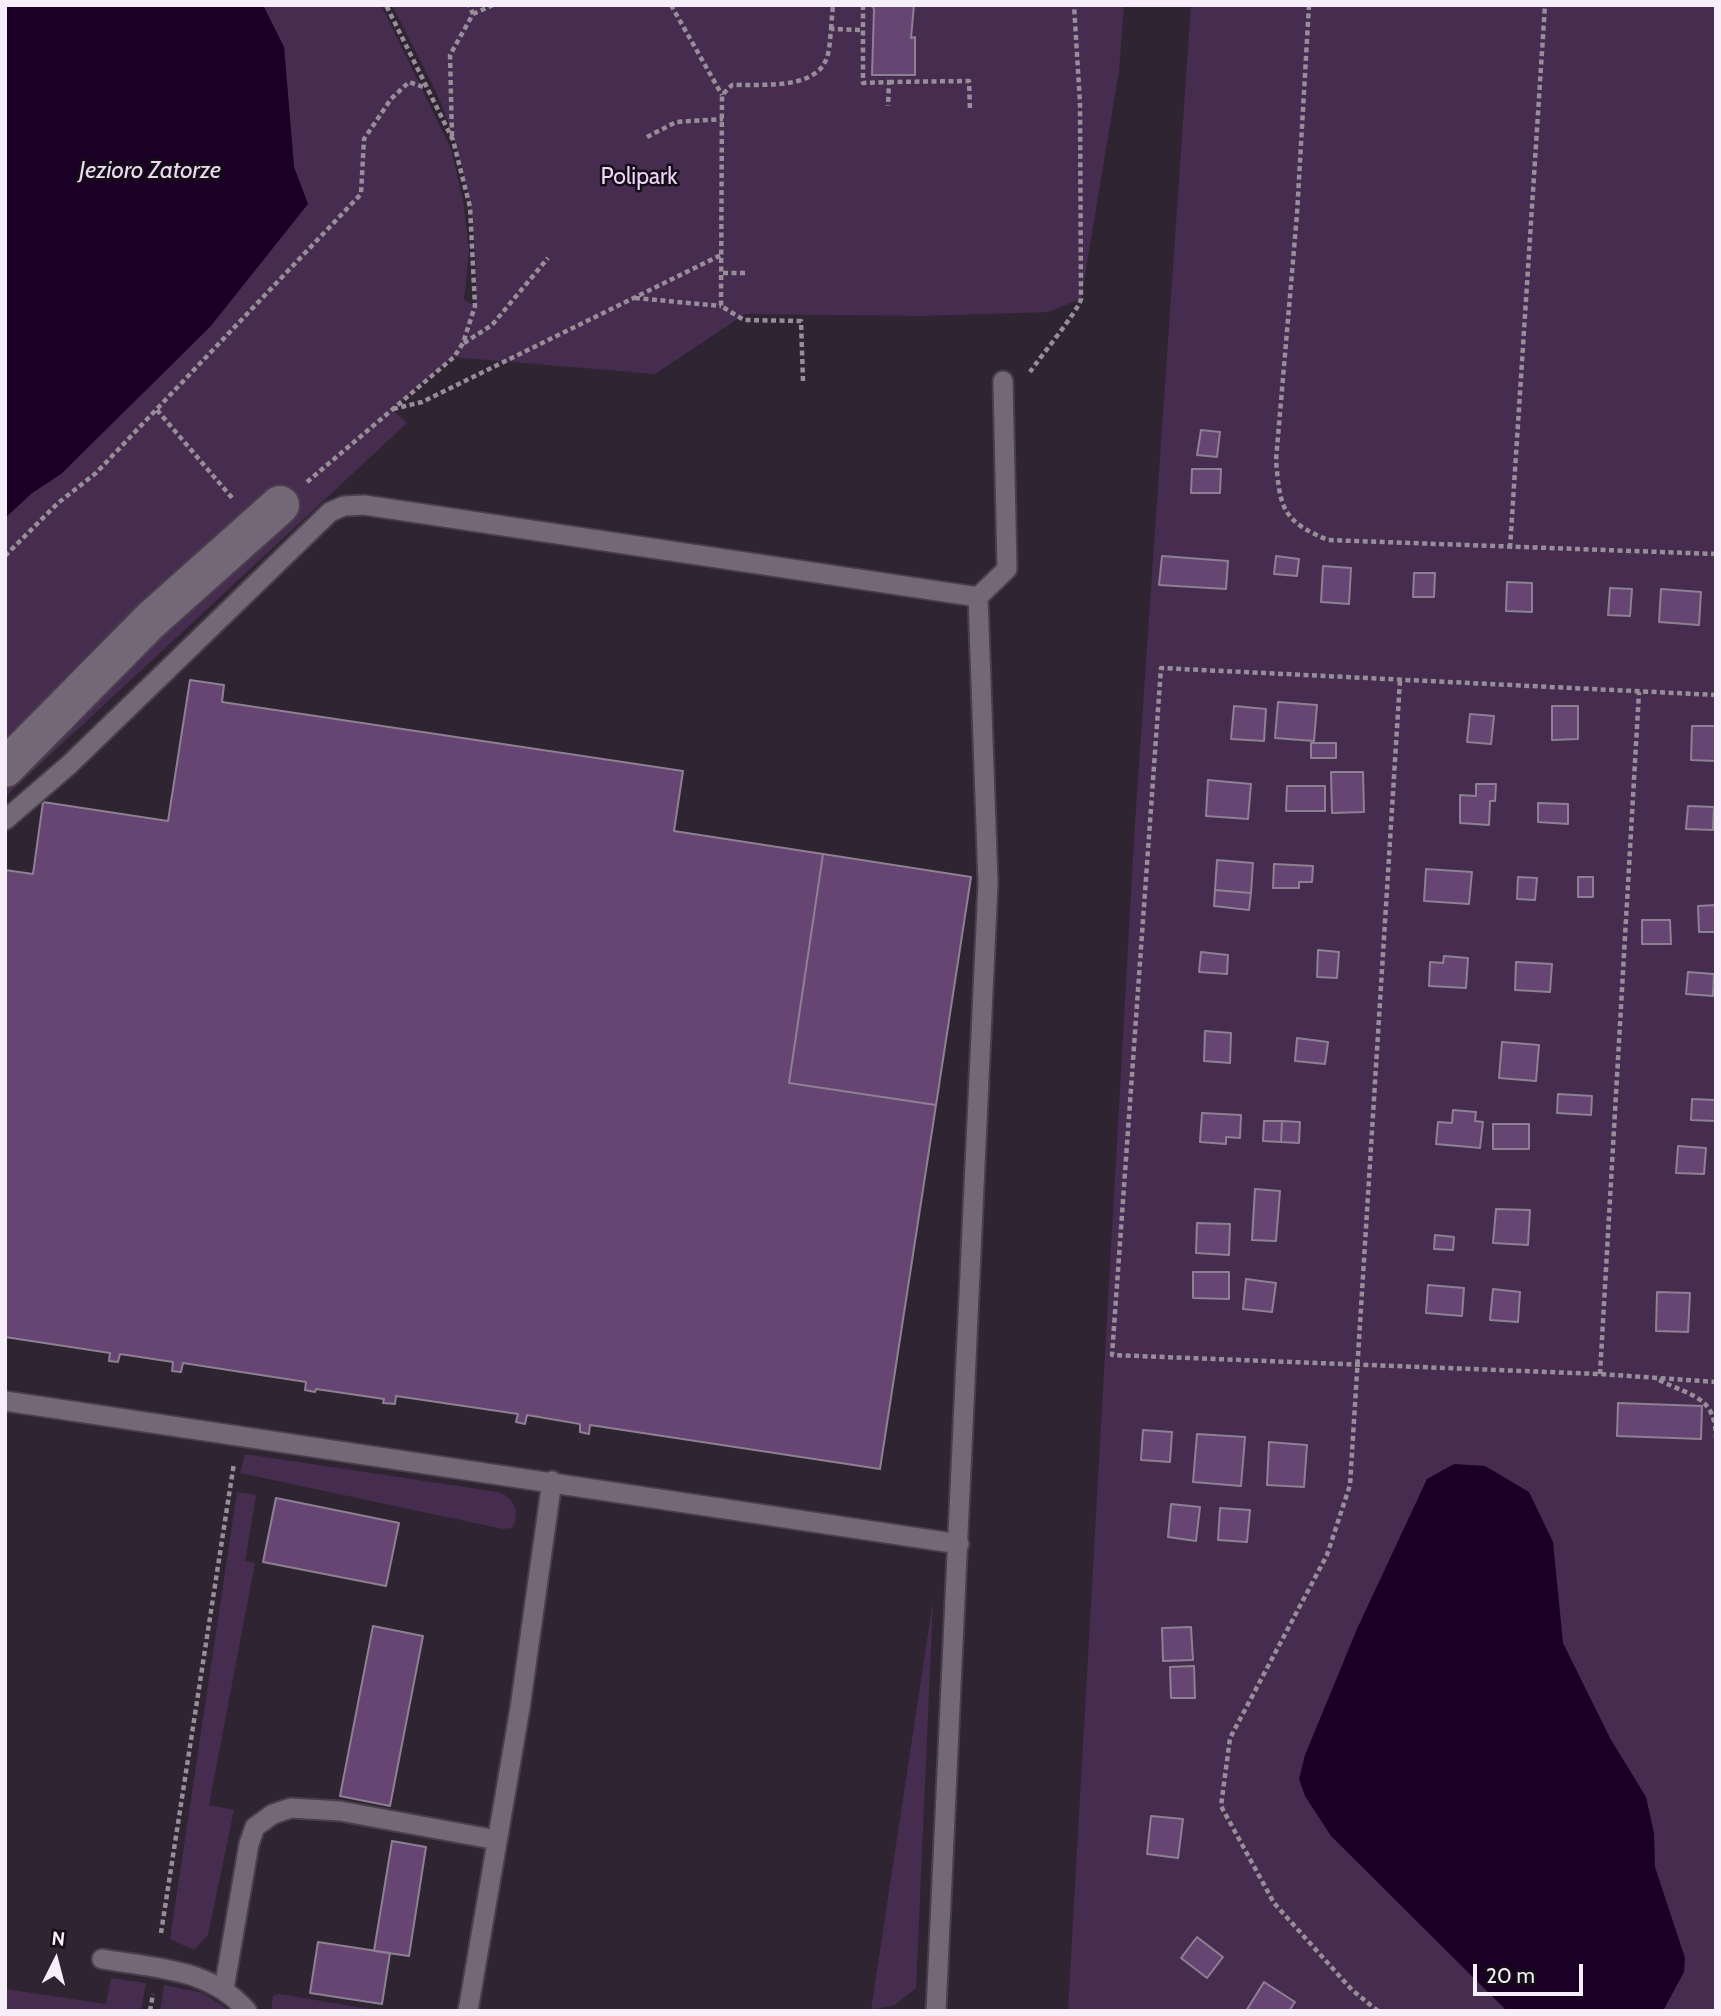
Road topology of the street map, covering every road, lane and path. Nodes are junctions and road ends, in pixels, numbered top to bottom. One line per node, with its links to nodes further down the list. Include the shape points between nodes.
1 (386, 5): 14 (path)
2 (469, 5): 10 (path)
3 (493, 5): 10 (path)
4 (671, 5): 15 (path)
5 (833, 5): 11 (path)
6 (863, 5): 12 (path)
7 (1074, 5): 29 (path, via 1080,103 1080,308 1026,378)
8 (1309, 5): 34 (path, via 1276,460 1279,497 1287,517 1328,540)
9 (1545, 5): 34 (path)
10 (473, 15): 20 (path, via 450,55)
11 (831, 29): 12 (path); 15 (path, via 825,62 813,75 796,81 732,85)
12 (863, 30): 13 (path, via 863,83)
13 (889, 82): 16 (path); 17 (path, via 969,81)
14 (426, 88): 20 (path); 31 (path, via 409,82 391,99 364,139 361,194)
15 (722, 95): 18 (path)
16 (888, 106)
17 (970, 110)
18 (723, 119): 19 (path, via 676,122); 21 (path)
19 (647, 137)
20 (453, 140): 27 (path, via 470,207 474,249 475,306)
21 (723, 254): 23 (path); 25 (path)
22 (548, 258): 27 (path, via 492,325)
23 (723, 272): 24 (path); 26 (path)
24 (745, 273)
25 (635, 298): 26 (path); 30 (path, via 422,402)
26 (721, 306): 28 (path, via 744,320 801,321)
27 (463, 343): 30 (path, via 454,357)
28 (803, 381)
29 (1003, 381): 37 (lane, via 1007,569)
30 (392, 409): 33 (path)
31 (156, 410): 32 (path); 36 (path, via 96,473)
32 (238, 504)
33 (280, 505): 41 (street, via 151,620)
34 (1510, 548): 35 (path)
35 (1716, 554)
36 (5, 556)
37 (978, 597): 42 (lane, via 364,505 344,506 330,512 70,764); 51 (lane, via 988,883)
38 (1400, 680): 39 (path); 43 (path); 43 (path, via 1161,668 1112,1355)
39 (1639, 692): 40 (path); 44 (path)
40 (1716, 695)
41 (5, 768)
42 (5, 820)
43 (1357, 1364): 44 (path); 59 (path, via 1350,1485 1327,1555 1230,1738 1221,1806 1274,1903 1352,1990)
44 (1600, 1374): 45 (path)
45 (1655, 1378): 46 (path); 48 (path, via 1706,1403 1715,1417)
46 (1716, 1382)
47 (5, 1401): 50 (lane)
48 (1716, 1438)
49 (235, 1452): 53 (path)
50 (552, 1481): 51 (lane); 52 (lane)
51 (959, 1544): 58 (lane)
52 (497, 1840): 55 (lane, via 340,1811 290,1808 273,1814 254,1827 249,1844); 57 (lane)
53 (162, 1933)
54 (102, 1959): 55 (lane, via 188,1973)
55 (229, 1992): 56 (lane)
56 (247, 2011)
57 (468, 2011)
58 (936, 2011)
59 (1378, 2011)

